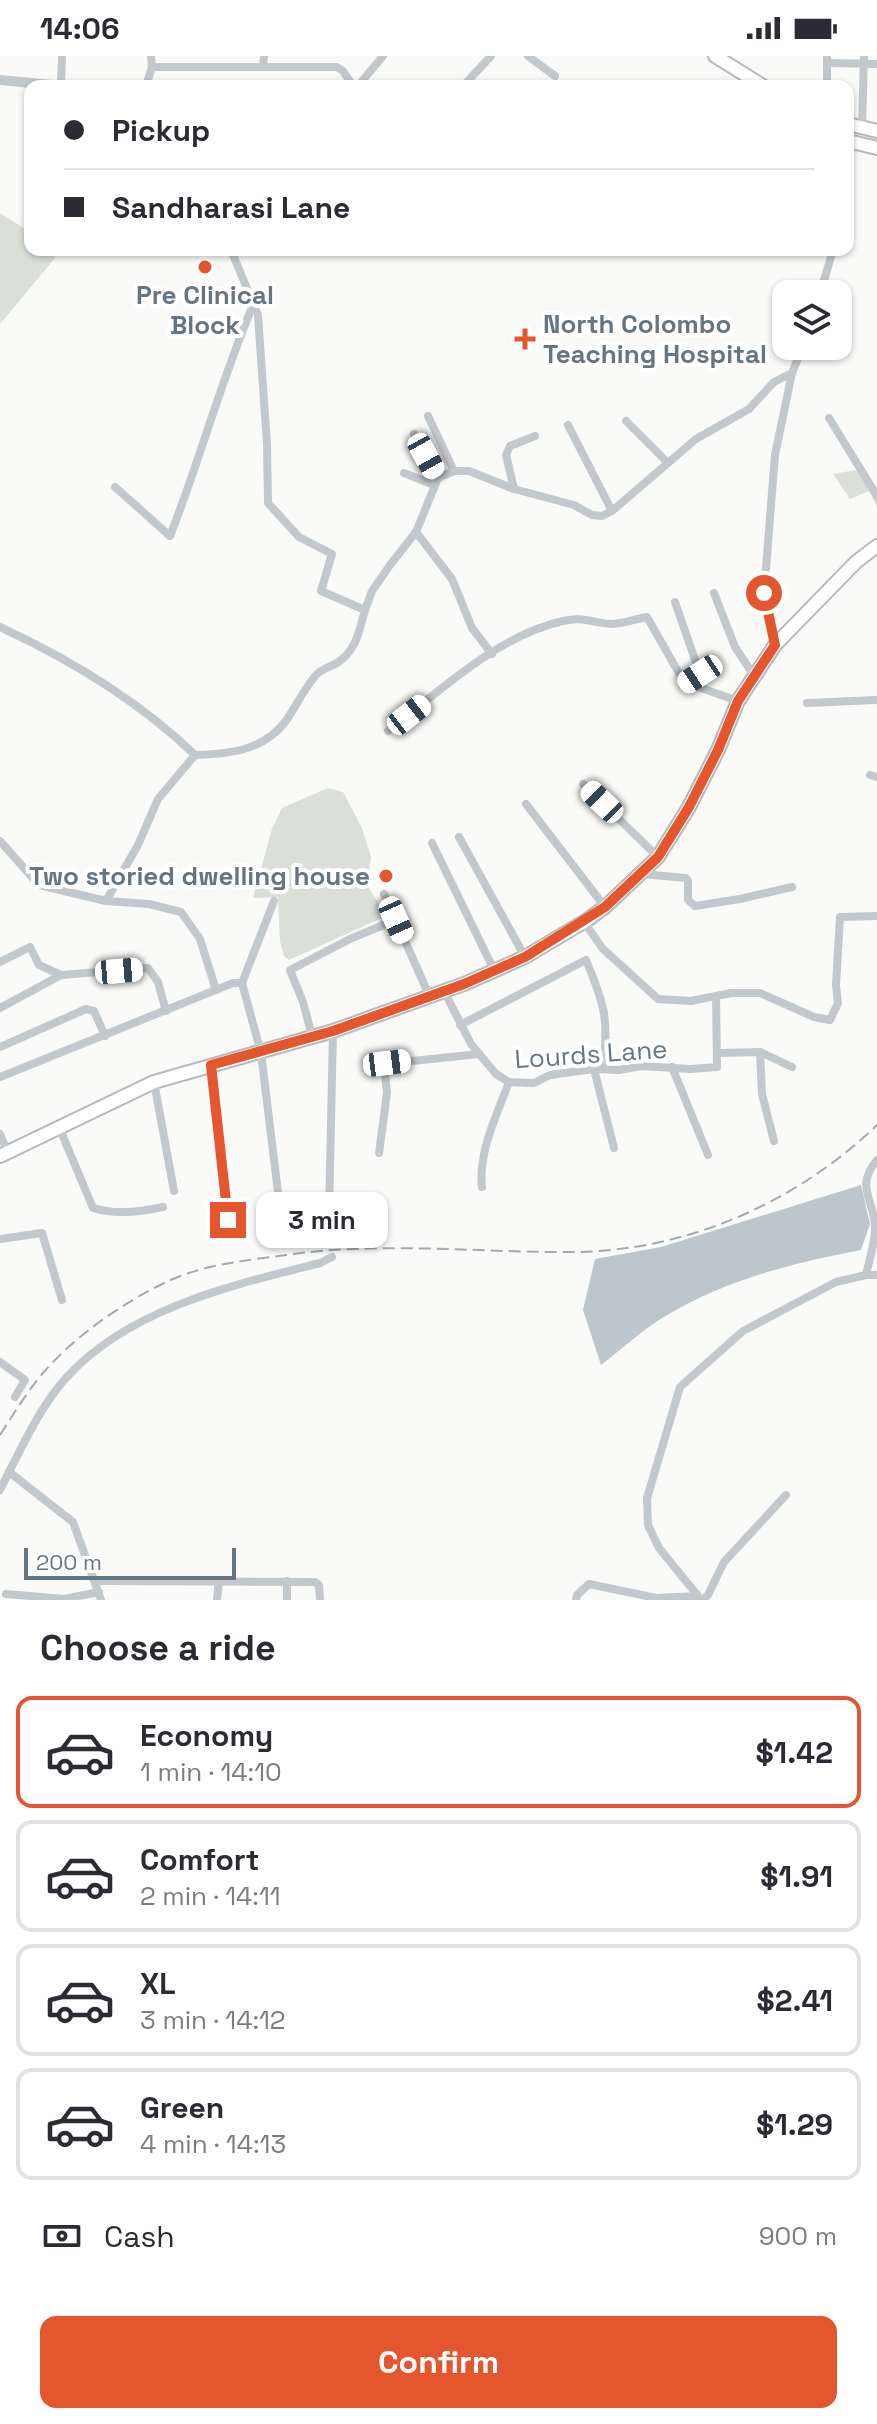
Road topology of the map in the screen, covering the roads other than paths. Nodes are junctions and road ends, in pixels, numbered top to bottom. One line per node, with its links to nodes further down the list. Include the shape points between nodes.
1 (62, 56): 15 (street)
2 (151, 56): 11 (street)
3 (264, 56): 12 (street)
4 (383, 56): 18 (street)
5 (491, 56): 19 (street)
6 (528, 56): 13 (street)
7 (715, 56): 20 (main road)
8 (828, 60): 9 (street); 21 (street)
9 (864, 60): 10 (street); 24 (street)
10 (877, 64)
11 (152, 67): 12 (street); 16 (street)
12 (263, 67): 17 (street, via 337,67)
13 (555, 76)
14 (0, 80): 22 (street)
15 (62, 80)
16 (148, 80)
17 (351, 80)
18 (361, 80)
19 (469, 80)
20 (753, 80)
21 (827, 80)
22 (24, 82)
23 (854, 126): 24 (main road)
24 (862, 128): 25 (main road)
25 (877, 131)
26 (854, 133): 27 (main road)
27 (877, 139)
28 (854, 142): 29 (main road)
29 (877, 148)
30 (233, 256): 33 (street)
31 (831, 256): 32 (street)
32 (824, 280)
33 (253, 305): 46 (street, via 170,536); 54 (street, via 258,315 268,503 299,537 332,554 321,591)
34 (797, 360): 35 (street)
35 (792, 373): 42 (street); 56 (street, via 775,455 764,593)
36 (428, 416): 43 (street)
37 (829, 418): 48 (street)
38 (626, 421): 42 (street)
39 (568, 425): 49 (street)
40 (414, 434): 45 (street)
41 (535, 436): 47 (street, via 510,446 506,455)
42 (668, 463): 49 (street)
43 (454, 471): 45 (street); 47 (street, via 469,471)
44 (404, 473): 45 (street)
45 (436, 482): 50 (street)
46 (115, 487)
47 (514, 489): 49 (street, via 592,515)
48 (877, 496)
49 (612, 511)
50 (416, 532): 54 (street, via 372,591); 57 (street, via 452,579 472,628)
51 (877, 546): 56 (main road)
52 (714, 593): 58 (street, via 735,647)
53 (675, 602): 59 (street, via 700,674)
54 (365, 610): 64 (street, via 355,645 340,661 318,672 284,723 260,744 227,754)
55 (0, 627): 64 (street, via 104,685)
56 (775, 645): 58 (main road)
57 (492, 654): 59 (street, via 560,621 583,617 615,624 647,617); 63 (street)
58 (755, 677): 61 (main road)
59 (687, 683): 61 (street)
60 (877, 700): 62 (street)
61 (738, 701): 70 (main road, via 689,807)
62 (807, 703)
63 (388, 731)
64 (195, 755): 74 (street, via 158,799)
65 (583, 784): 70 (street)
66 (526, 804): 76 (street)
67 (459, 837): 80 (street)
68 (0, 841): 74 (street, via 39,885)
69 (432, 843): 82 (street)
70 (658, 857): 71 (main road)
71 (642, 874): 72 (street, via 686,878 688,900 695,906); 76 (main road)
72 (792, 887)
73 (384, 894): 78 (street)
74 (106, 901): 85 (street, via 181,912 200,939)
75 (274, 901): 84 (street)
76 (605, 907): 79 (main road)
77 (877, 916): 88 (street, via 840,917 838,1003 830,1020 760,993)
78 (396, 920): 87 (street); 94 (street, via 290,970)
79 (584, 922): 80 (main road); 88 (street, via 603,949 658,999)
80 (525, 957): 82 (main road)
81 (0, 962): 83 (street, via 30,947 39,965)
82 (494, 970): 86 (main road)
83 (61, 975): 89 (street); 90 (street, via 148,968)
84 (242, 983): 85 (street); 97 (street)
85 (216, 990): 90 (street)
86 (444, 991): 87 (main road); 91 (street, Lourds Lane)
87 (429, 995): 92 (main road)
88 (716, 996): 98 (street)
89 (0, 1008)
90 (166, 1011): 93 (street)
91 (460, 1025): 99 (street, Lourds Lane); 103 (street, via 586,960 607,1020)
92 (333, 1031): 94 (main road); 118 (street)
93 (105, 1036): 95 (street, via 94,1011 86,1009); 104 (street)
94 (312, 1036): 97 (main road)
95 (0, 1047)
96 (760, 1052): 98 (street); 102 (street); 109 (street, via 762,1094)
97 (261, 1053): 100 (main road); 119 (street)
98 (718, 1053): 101 (street, Lourds Lane, via 717,1067)
99 (479, 1054): 106 (street, Lourds Lane); 111 (street, via 384,1064 387,1093)
100 (211, 1065): 105 (main road); 120 (street)
101 (672, 1067): 103 (street, Lourds Lane); 113 (street)
102 (792, 1067)
103 (598, 1069): 106 (street, Lourds Lane, via 550,1075 534,1083); 110 (street)
104 (0, 1077)
105 (154, 1082): 107 (main road); 116 (street)
106 (509, 1082): 115 (street, via 480,1171)
107 (59, 1127): 112 (main road); 117 (street, via 93,1208 138,1212)
108 (0, 1134): 112 (street)
109 (774, 1141)
110 (614, 1148)
111 (379, 1153)
112 (4, 1154)
113 (708, 1155)
114 (877, 1160): 123 (street, via 865,1180 876,1229)
115 (482, 1187)
116 (174, 1191)
117 (163, 1207)
118 (329, 1214)
119 (281, 1217)
120 (228, 1220)
121 (0, 1239): 125 (street, via 42,1233)
122 (332, 1257): 128 (street, via 225,1287 126,1329 67,1377 38,1414)
123 (866, 1275): 124 (street); 136 (street, via 836,1282 743,1331 680,1387 647,1498 648,1525 659,1548)
124 (877, 1275)
125 (62, 1300)
126 (0, 1362): 127 (street, via 25,1380)
127 (15, 1397)
128 (9, 1472): 129 (street); 132 (street, via 73,1522)
129 (0, 1490)
130 (786, 1495): 136 (street, via 724,1562 708,1595)
131 (219, 1580): 132 (street); 133 (street); 137 (street)
132 (96, 1581): 135 (street)
133 (287, 1581): 138 (street); 139 (street, via 318,1583)
134 (6, 1594): 135 (street)
135 (100, 1596)
136 (700, 1599): 140 (street, via 656,1598 589,1584)
137 (217, 1600)
138 (287, 1600)
139 (320, 1600)
140 (576, 1600)

